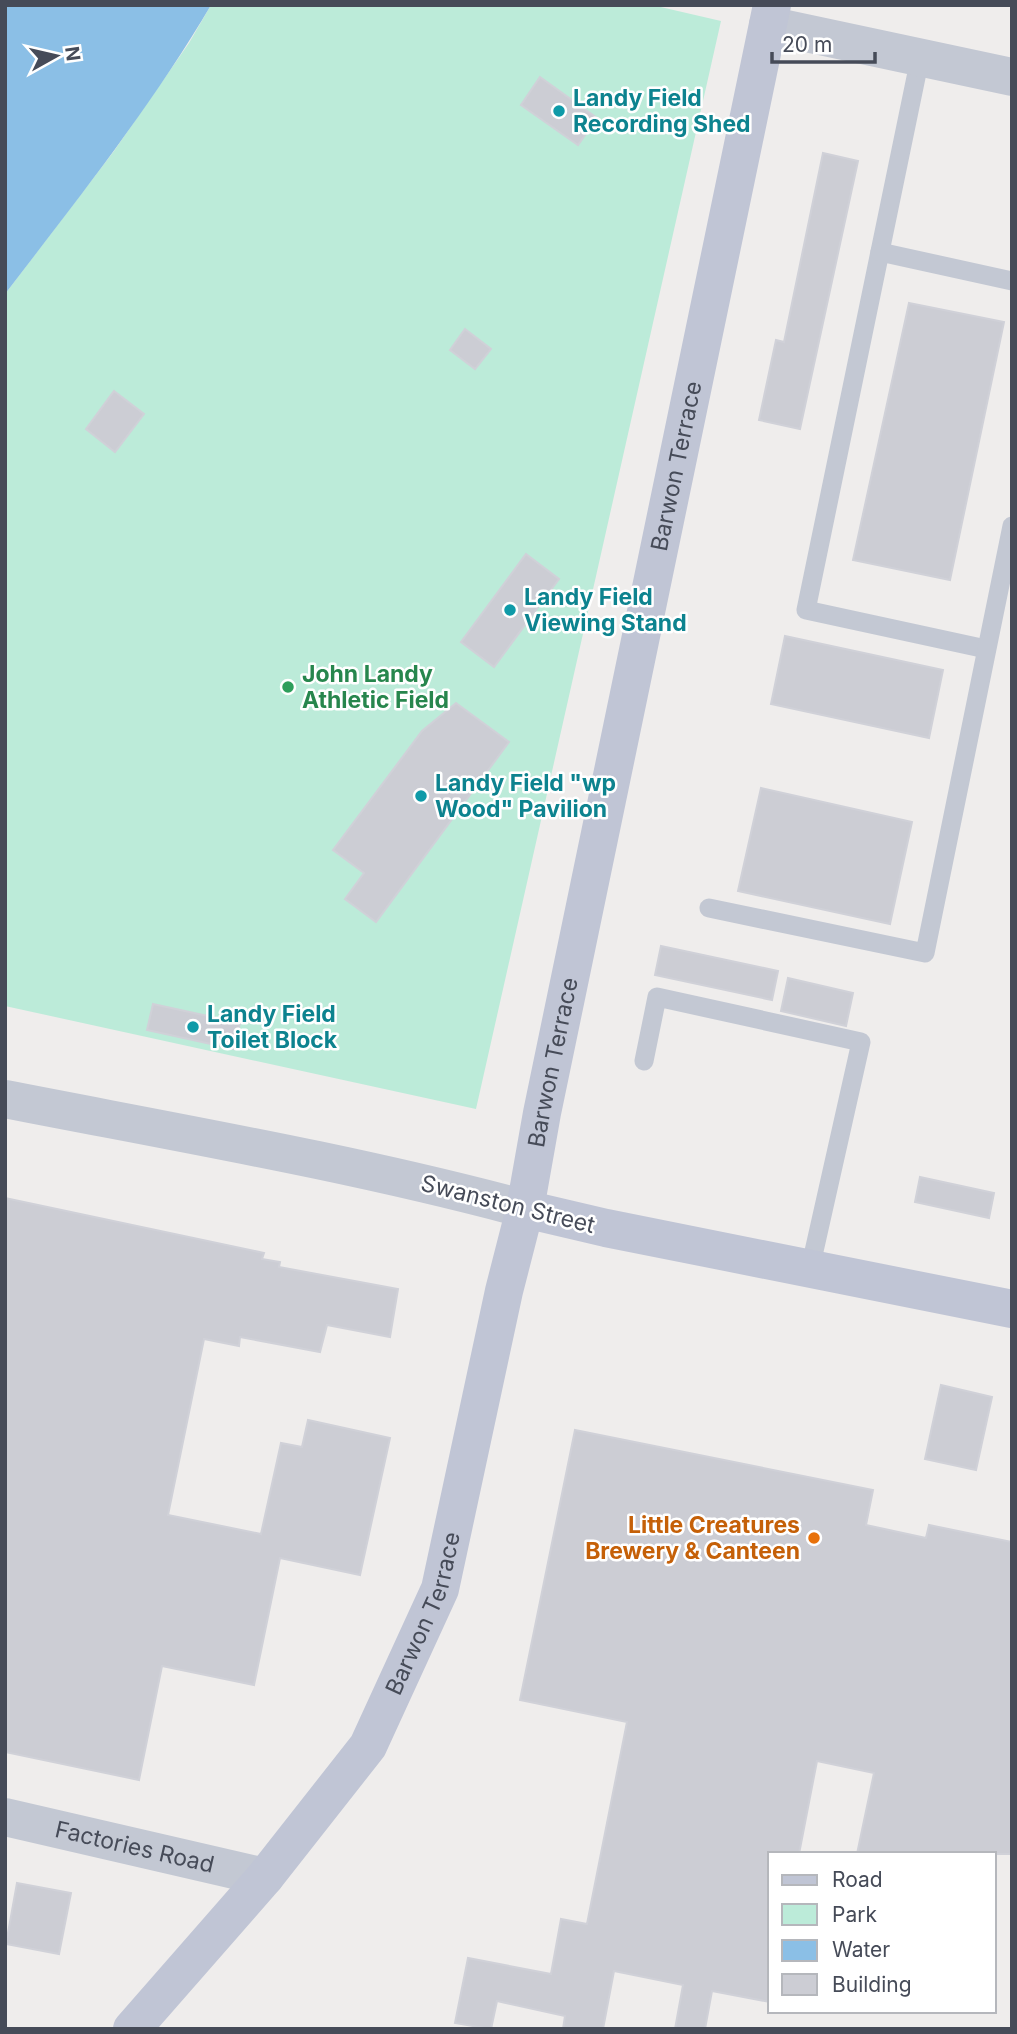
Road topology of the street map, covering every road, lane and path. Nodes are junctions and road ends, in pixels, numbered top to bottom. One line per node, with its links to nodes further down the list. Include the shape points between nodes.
1 (770, 15): 2 (street); 11 (street, Barwon Terrace)
2 (920, 58): 3 (street); 4 (lane)
3 (1012, 78)
4 (880, 252): 5 (lane); 7 (lane, via 806,610)
5 (1012, 281)
6 (1012, 526): 7 (lane)
7 (986, 649): 8 (lane, via 925,953)
8 (709, 908)
9 (644, 1061): 12 (lane, via 657,997 861,1042)
10 (5, 1099): 11 (street, Swanston Street, via 306,1158)
11 (525, 1209): 12 (street, Swanston Street); 15 (street, Barwon Terrace, via 440,1589 368,1746)
12 (810, 1269): 13 (street, Swanston Street)
13 (1012, 1309)
14 (5, 1817): 15 (street, Factories Road)
15 (265, 1877): 16 (street, Barwon Terrace)
16 (132, 2029)

